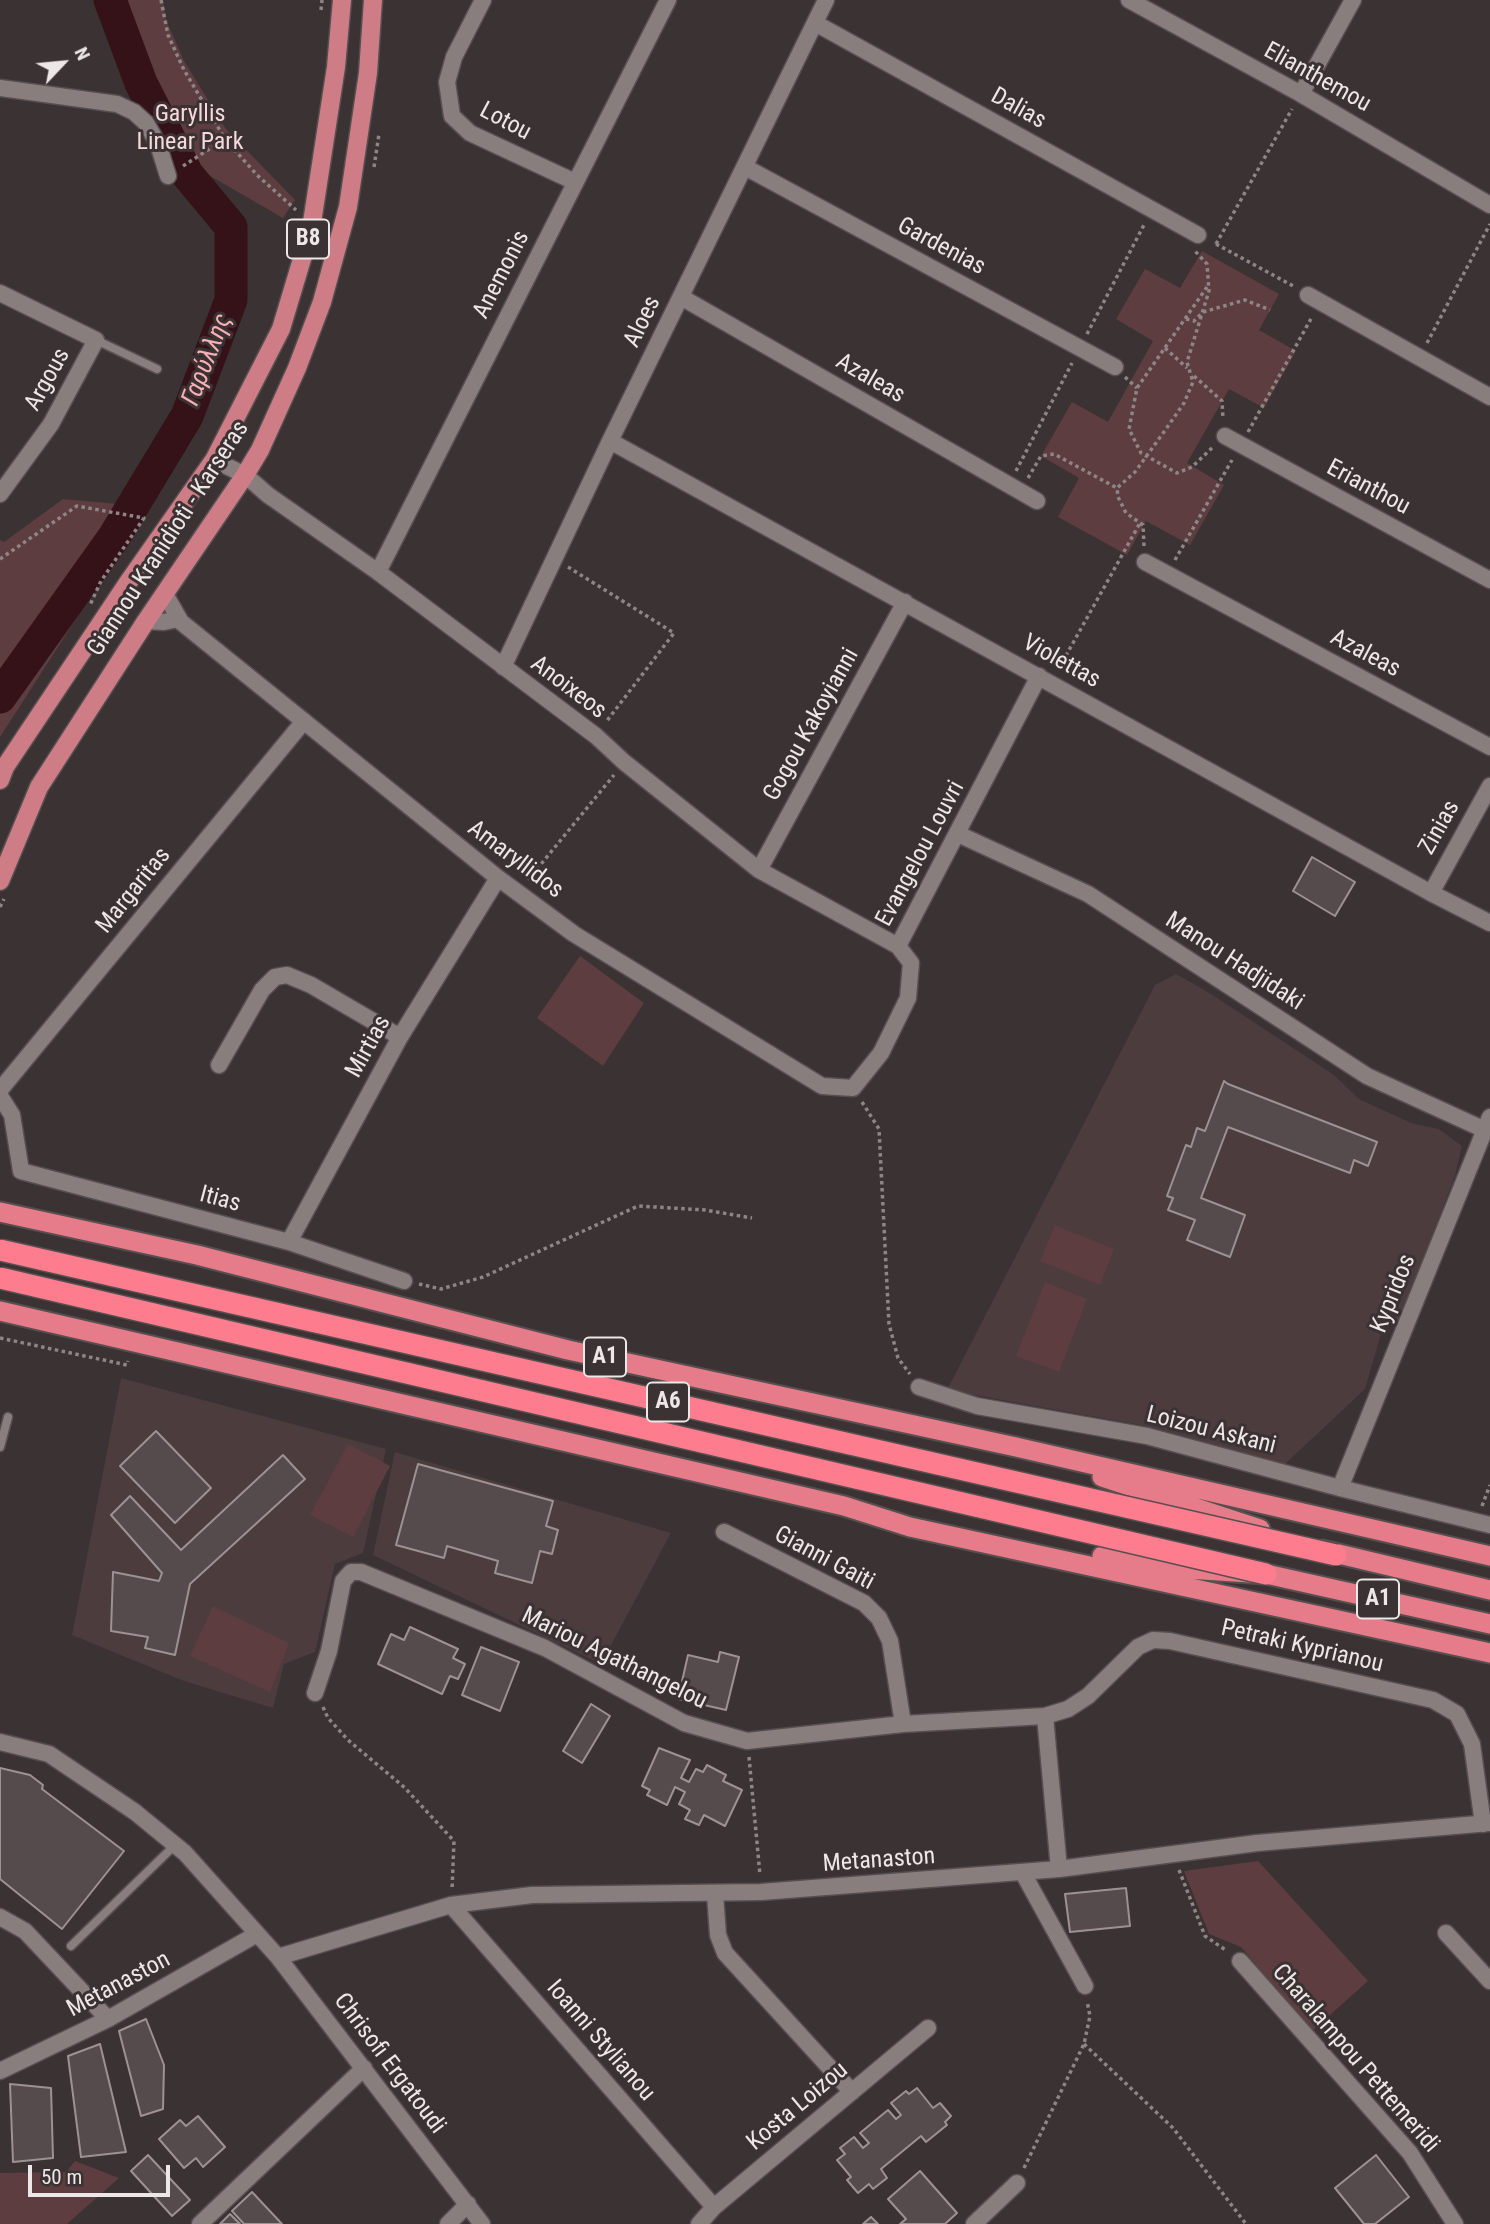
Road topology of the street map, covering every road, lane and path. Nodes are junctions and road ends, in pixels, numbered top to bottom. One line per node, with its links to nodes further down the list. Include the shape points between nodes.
1 (160, 0): 12 (path, via 168,35)
2 (342, 0): 38 (main road, Giannou Kranidioti - Karseras / B8, via 311,229 281,329)
3 (373, 0): 39 (main road, Giannou Kranidioti - Karseras / B8, via 368,73 348,207 322,302 297,368)
4 (483, 0): 15 (street, Lotou, via 454,57 447,82 452,116 470,134)
5 (668, 0): 15 (street, Anemonis)
6 (826, 0): 9 (street, Aloes)
7 (1129, 0): 11 (street, Elianthemou)
8 (1353, 0): 11 (street)
9 (815, 23): 13 (street, Aloes); 19 (street, Dalias)
10 (0, 88): 14 (street, via 117,104 134,112 158,144)
11 (1301, 94): 16 (street, Elianthemou); 22 (path, via 1216,244)
12 (225, 139): 14 (path); 17 (path)
13 (744, 167): 23 (street, Aloes); 30 (street, Gardenias)
14 (168, 176)
15 (575, 182): 49 (street, Anemonis)
16 (1485, 202)
17 (296, 210)
18 (1490, 224): 29 (path)
19 (1198, 235): 20 (path, via 1203,238 1194,252 1207,264)
20 (1209, 286): 25 (path); 26 (path)
21 (0, 293): 27 (street, Argous)
22 (1308, 295): 29 (street)
23 (681, 297): 36 (street, Aloes); 41 (street, Azaleas)
24 (1270, 310): 25 (path, via 1245,300)
25 (1203, 312): 26 (path, via 1194,321); 32 (path)
26 (1186, 318): 28 (path)
27 (96, 340): 31 (lane); 42 (street, Argous, via 51,424)
28 (1165, 348): 32 (path); 37 (path, via 1136,388 1131,412 1129,429)
29 (1420, 358): 34 (street)
30 (1115, 367)
31 (157, 369)
32 (1188, 369): 33 (path)
33 (1193, 375): 35 (path, via 1222,401); 37 (path, via 1184,403)
34 (1490, 397)
35 (1225, 436): 37 (path, via 1192,467 1177,473); 50 (street, Erianthou)
36 (610, 440): 47 (street, Aloes); 52 (street, Violettas)
37 (1147, 456): 40 (path)
38 (214, 460): 39 (street, Anoixeos); 61 (main road, Giannou Kranidioti - Karseras / B8)
39 (245, 475): 49 (street, Anoixeos); 51 (main road, Giannou Kranidioti - Karseras / B8)
40 (1117, 488): 41 (path, via 1054,454 1041,456); 45 (path, via 1121,506)
41 (1020, 492): 43 (street, Azaleas)
42 (0, 494)
43 (1037, 501)
44 (144, 519): 46 (path, via 77,506)
45 (1140, 523): 48 (path); 56 (path)
46 (0, 559)
47 (554, 559): 55 (street, Aloes); 58 (path, via 674,633)
48 (1145, 562): 59 (street, Azaleas)
49 (378, 572): 55 (street, Anoixeos)
50 (1490, 580)
51 (165, 594): 53 (street, Amaryllidos); 54 (main road, Giannou Kranidioti - Karseras / B8)
52 (905, 602): 56 (street, Violettas); 64 (street, Gogou Kakoyianni)
53 (178, 619): 54 (street); 57 (street, Amaryllidos)
54 (146, 621): 66 (main road, Giannou Kranidioti - Karseras / B8, via 39,787)
55 (503, 667): 58 (street, Anoixeos)
56 (1045, 679): 63 (street, Evangelou Louvri); 68 (street, Violettas)
57 (304, 721): 65 (street, Amaryllidos); 74 (street, Margaritas)
58 (596, 736): 60 (street, Anoixeos)
59 (1490, 747)
60 (624, 762): 64 (street, Anoixeos); 67 (path)
61 (0, 780)
62 (1490, 786): 68 (street, Zinias)
63 (958, 834): 70 (street, Evangelou Louvri); 76 (street, Manou Hadjidaki, via 1088,894 1367,1076)
64 (759, 870): 70 (street, Anoixeos)
65 (498, 878): 67 (street, Amaryllidos); 71 (street, Mirtias)
66 (0, 881)
67 (517, 893): 73 (street, Amaryllidos, via 574,934 822,1086)
68 (1431, 893): 69 (street, Violettas)
69 (1490, 923)
70 (898, 946): 73 (street, Evangelou Louvri, via 911,963 908,998 881,1053)
71 (400, 1037): 72 (street, via 287,975 275,977 262,990); 79 (street, Mirtias)
72 (219, 1065)
73 (853, 1088): 86 (path, via 879,1129 889,1324 898,1358)
74 (0, 1090)
75 (0, 1096): 79 (street, Itias, via 12,1115 21,1171)
76 (1487, 1123): 91 (street, Kypridos)
77 (0, 1212): 89 (highway, A1, via 197,1255 568,1350)
78 (752, 1218): 82 (path, via 638,1206 483,1277 441,1289)
79 (289, 1242): 82 (street, Itias)
80 (0, 1250): 95 (highway, A6, bridge)
81 (0, 1278): 97 (highway, A6, bridge)
82 (404, 1281)
83 (0, 1311): 93 (highway, via 844,1506)
84 (0, 1338): 85 (path, via 127,1365)
85 (129, 1356)
86 (919, 1387): 91 (street, Loizou Askani, via 977,1406 1147,1436)
87 (8, 1417): 88 (lane)
88 (0, 1447)
89 (1016, 1447): 95 (highway); 96 (highway)
90 (1490, 1485): 92 (path)
91 (1339, 1488): 92 (street, Loizou Askani)
92 (1483, 1523)
93 (911, 1527): 97 (highway, via 1187,1569); 100 (highway)
94 (724, 1532): 103 (street, Gianni Gaiti, via 864,1603 879,1618 890,1641)
95 (1336, 1555): 98 (highway, A1)
96 (1490, 1556)
97 (1266, 1574): 99 (highway, A1)
98 (1490, 1590)
99 (1490, 1624)
100 (1490, 1653)
101 (315, 1693): 104 (street, Mariou Agathangelou, via 330,1651 343,1581 351,1573 361,1572 545,1647 684,1723); 113 (path, via 328,1718 348,1740 405,1788 454,1841)
102 (1045, 1716): 103 (street, Mariou Agathangelou); 106 (street, Petraki Kyprianou, via 1088,1696 1139,1647 1153,1640 1170,1640 1433,1700 1457,1714 1472,1744); 109 (street)
103 (903, 1724): 104 (street, Mariou Agathangelou)
104 (747, 1741): 111 (path)
105 (0, 1742): 107 (street, Chrisofi Ergatoudi, via 49,1754)
106 (1487, 1824): 108 (street, Metanaston, via 1257,1843)
107 (175, 1845): 116 (street, Chrisofi Ergatoudi); 117 (lane)
108 (1173, 1855): 109 (street, Metanaston); 119 (path, via 1205,1936)
109 (1059, 1869): 110 (street, Metanaston)
110 (1023, 1873): 111 (street, Metanaston); 121 (street)
111 (761, 1892): 112 (street, Metanaston)
112 (715, 1894): 113 (street, Metanaston, via 532,1895); 127 (street, via 718,1935 725,1953)
113 (451, 1905): 118 (street, Metanaston); 130 (street, Ioanni Stylianou)
114 (0, 1917): 122 (street, via 25,1931)
115 (1446, 1933): 120 (street)
116 (257, 1934): 118 (street, Chrisofi Ergatoudi); 122 (street, Metanaston)
117 (71, 1945)
118 (278, 1957): 125 (street, Chrisofi Ergatoudi)
119 (1240, 1961): 137 (street, Charalampou Pettemeridi, via 1410,2153)
120 (1490, 1981)
121 (1085, 1986): 124 (path, via 1090,2016)
122 (108, 2019): 126 (street, Metanaston)
123 (928, 2028): 127 (street, Kosta Loizou)
124 (1084, 2044): 128 (path); 136 (path, via 1173,2128)
125 (364, 2068): 129 (street, Chrisofi Ergatoudi); 132 (street)
126 (0, 2071)
127 (852, 2092): 130 (street, Kosta Loizou)
128 (1017, 2183): 131 (street)
129 (468, 2204): 133 (street); 134 (street, Chrisofi Ergatoudi)
130 (714, 2207): 135 (street, Kosta Loizou)
131 (976, 2223)
132 (200, 2224)
133 (448, 2224)
134 (482, 2224)
135 (699, 2224)
136 (1246, 2224)
137 (1455, 2224)

